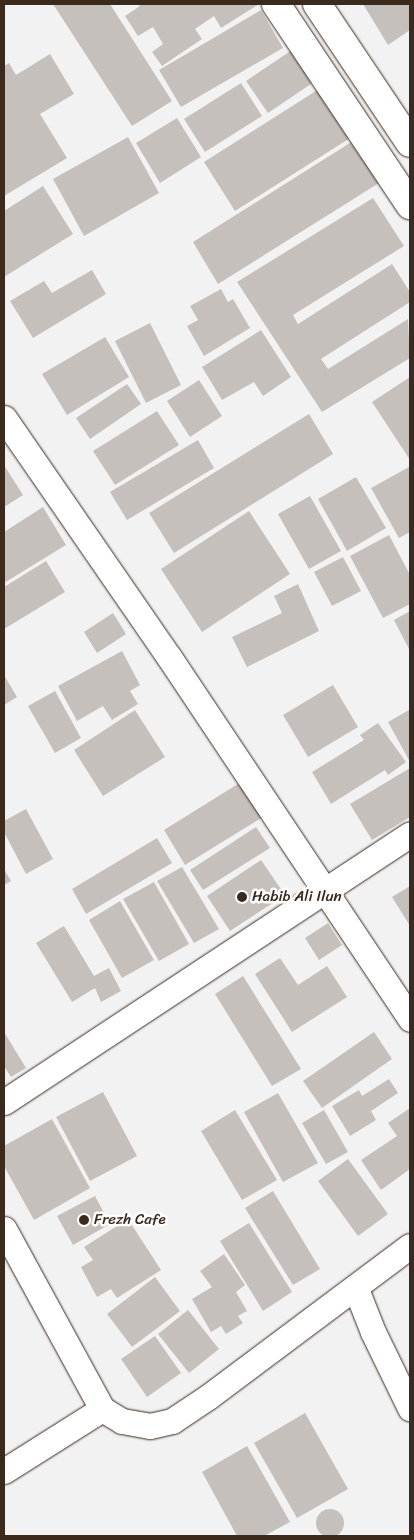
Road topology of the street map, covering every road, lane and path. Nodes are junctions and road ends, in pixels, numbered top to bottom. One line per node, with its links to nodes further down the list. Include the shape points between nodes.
1 (276, 4): 4 (street)
2 (316, 4): 3 (street)
3 (410, 143)
4 (410, 205)
5 (4, 418): 7 (street)
6 (410, 834): 7 (street)
7 (325, 890): 8 (street); 9 (street)
8 (410, 1019)
9 (4, 1102)
10 (4, 1229): 14 (street)
11 (410, 1246): 12 (street)
12 (356, 1289): 13 (street); 14 (street, via 172,1421 150,1426 122,1421)
13 (410, 1408)
14 (102, 1409): 15 (street)
15 (4, 1471)

